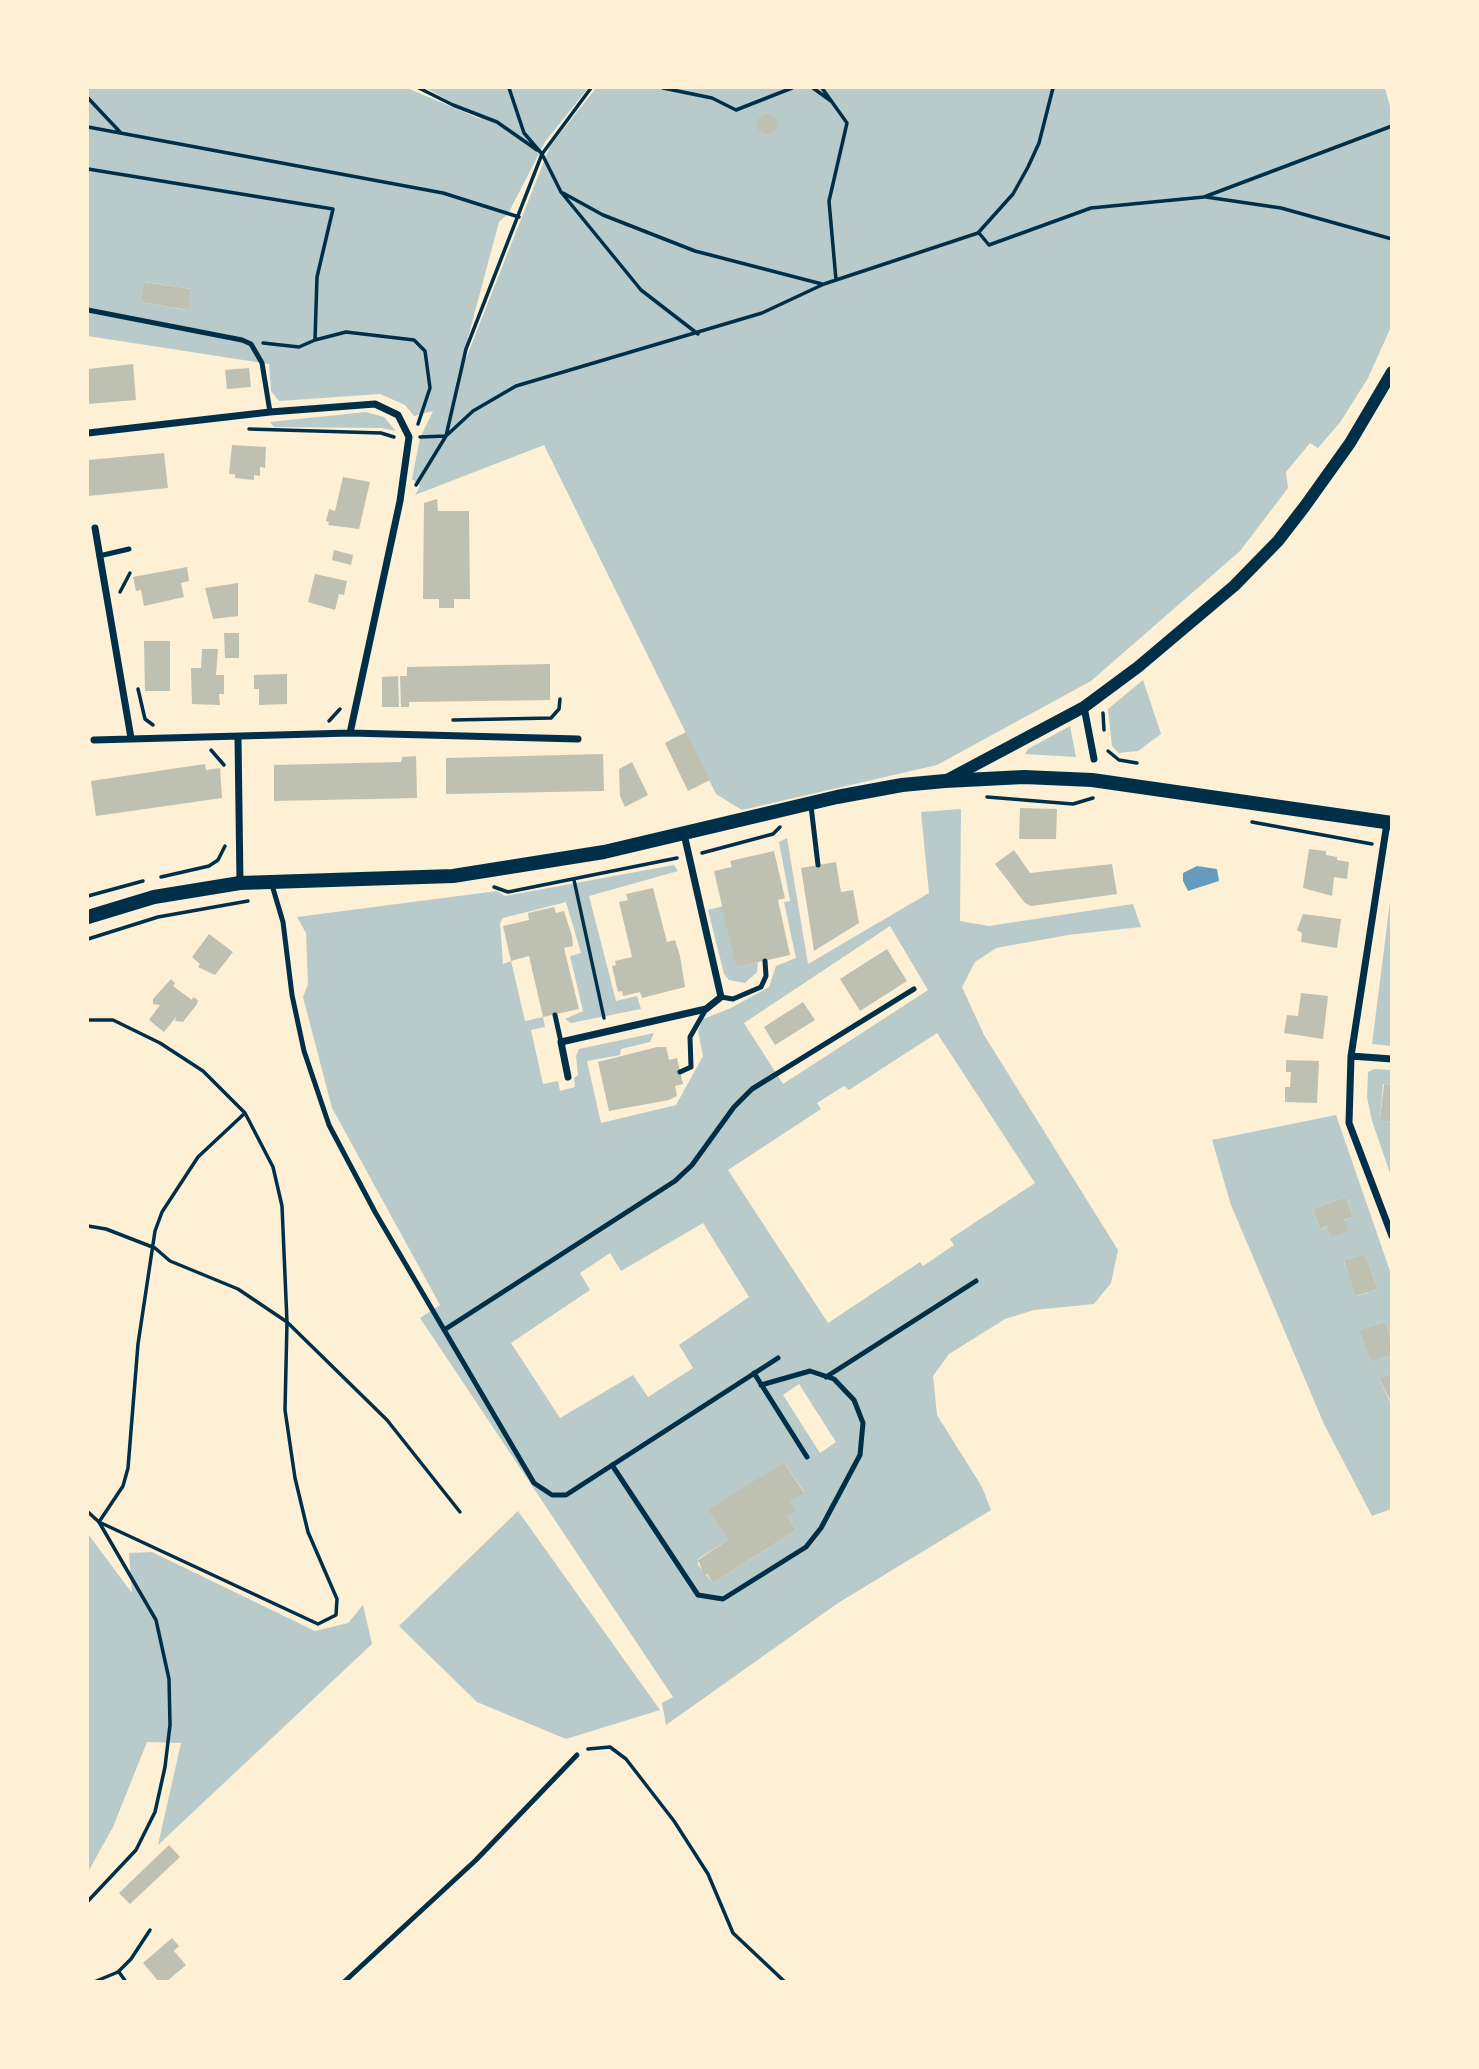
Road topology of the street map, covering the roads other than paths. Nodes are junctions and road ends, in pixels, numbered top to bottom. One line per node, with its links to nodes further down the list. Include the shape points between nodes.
1 (88, 310): 3 (lane, via 251,344 262,363)
2 (1391, 372): 8 (street, via 1350,443 1278,541 1198,618)
3 (270, 412): 4 (street); 9 (street, via 375,404 398,415 409,437 400,501)
4 (88, 433)
5 (94, 528): 7 (street)
6 (129, 550): 7 (lane)
7 (99, 556): 10 (street)
8 (1084, 707): 14 (street); 15 (street)
9 (350, 733): 11 (street); 12 (street)
10 (131, 738): 11 (street); 13 (street)
11 (238, 738): 21 (street)
12 (578, 739)
13 (94, 740)
14 (1094, 759)
15 (945, 781): 16 (main road); 17 (main road, via 1092,780)
16 (810, 803): 18 (main road); 19 (lane)
17 (1389, 823): 29 (street)
18 (684, 834): 20 (main road, via 453,876); 25 (street)
19 (818, 865)
20 (271, 882): 21 (main road); 35 (lane, via 283,922 304,1051 329,1125)
21 (240, 883): 22 (main road, via 153,897)
22 (88, 917)
23 (765, 961): 25 (lane, via 761,987 733,999)
24 (914, 989): 35 (lane, via 752,1089 675,1181)
25 (721, 997): 26 (street)
26 (706, 1009): 28 (street); 31 (lane, via 690,1037 691,1067)
27 (555, 1015): 28 (lane)
28 (561, 1042): 32 (street)
29 (1351, 1056): 30 (street); 33 (street, via 1349,1123)
30 (1391, 1059)
31 (680, 1072)
32 (568, 1077)
33 (1390, 1231)
34 (976, 1281): 38 (lane)
35 (443, 1330): 41 (lane, via 534,1483 552,1495 566,1495)
36 (778, 1358): 37 (lane)
37 (754, 1373): 39 (lane); 41 (lane)
38 (825, 1377): 39 (lane, via 810,1371); 41 (lane, via 834,1379 854,1400 863,1423 860,1455 806,1547 723,1599 698,1595)
39 (761, 1385): 40 (lane)
40 (807, 1457)
41 (612, 1465)
42 (577, 1755): 43 (lane, via 475,1860)
43 (344, 1982)

